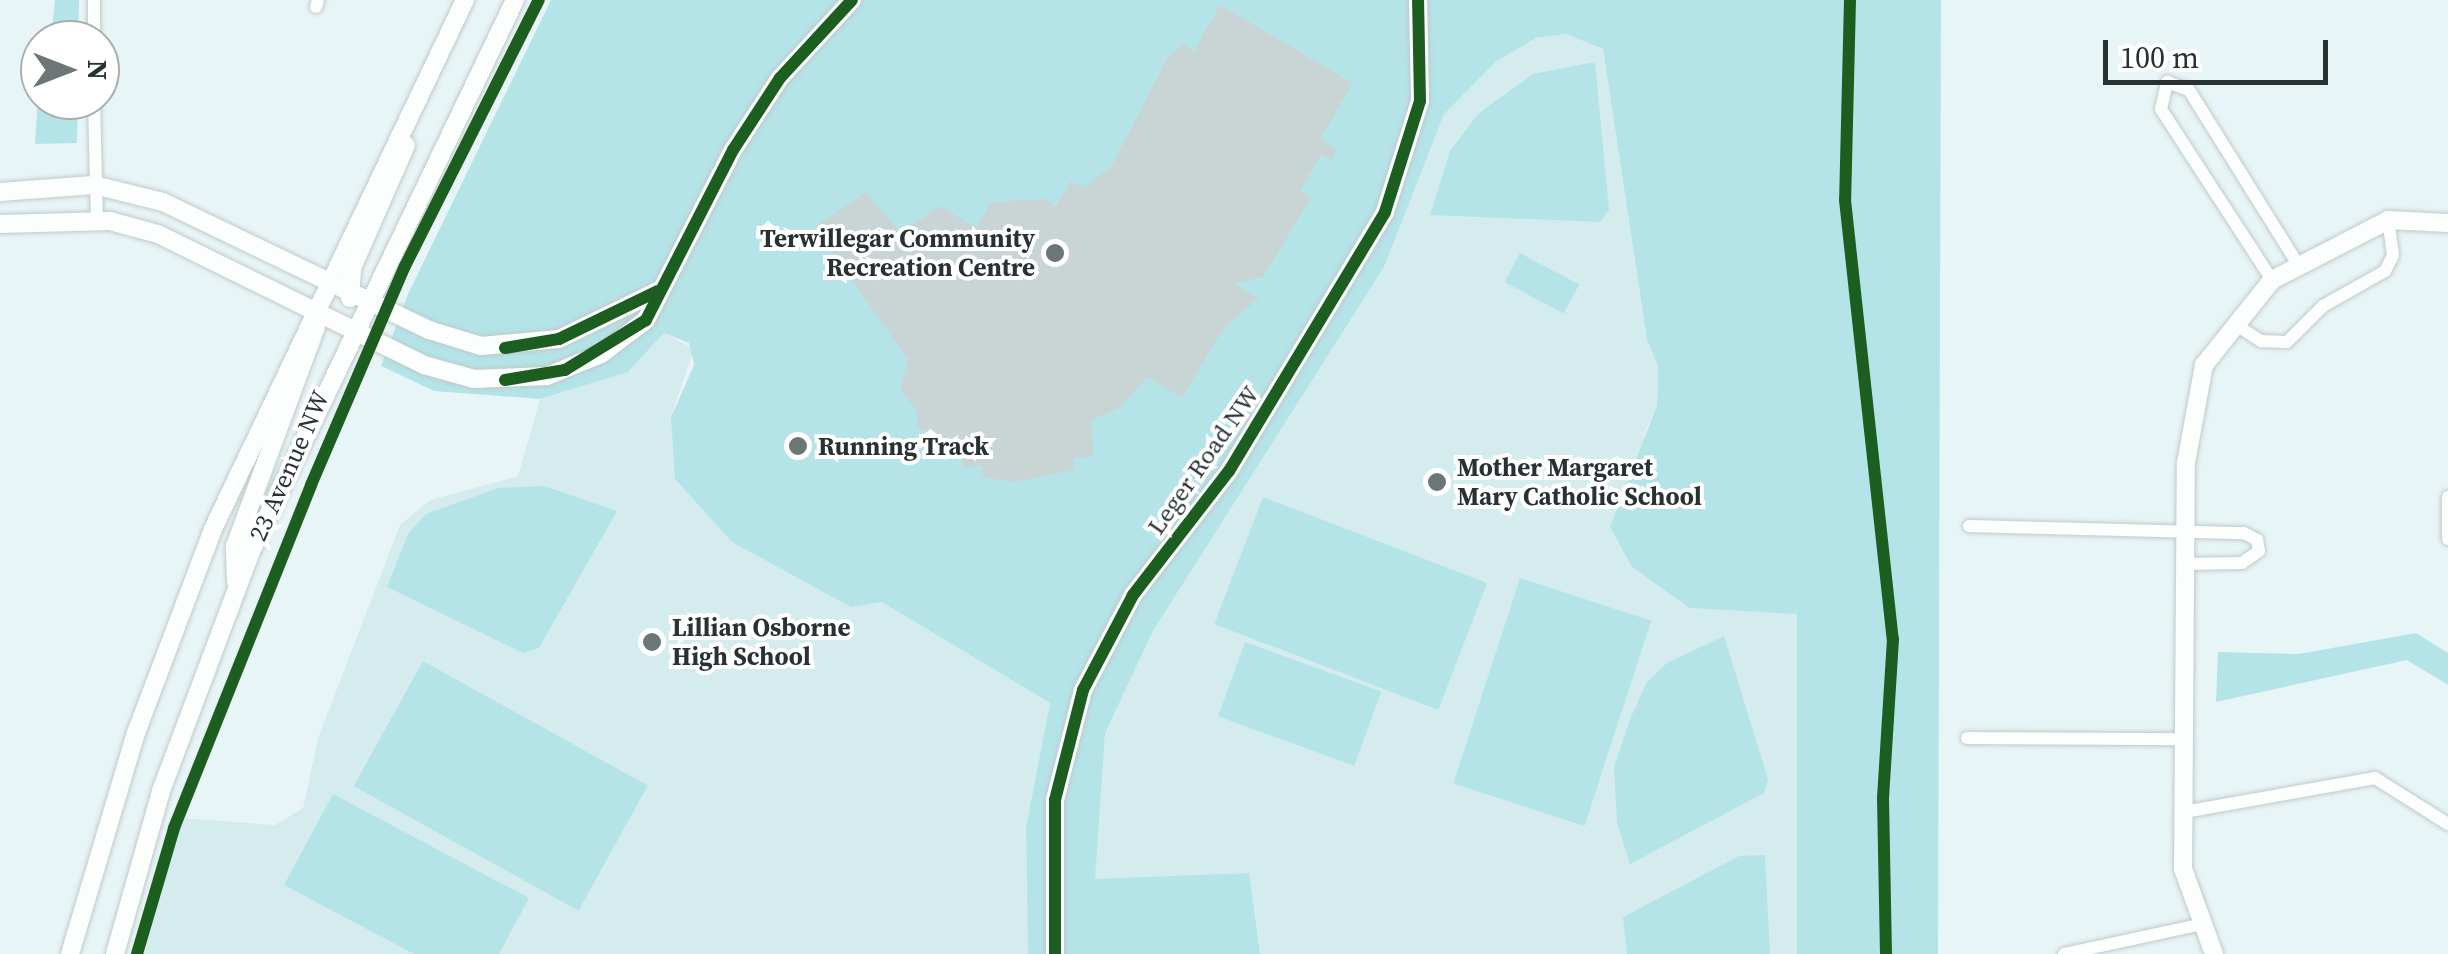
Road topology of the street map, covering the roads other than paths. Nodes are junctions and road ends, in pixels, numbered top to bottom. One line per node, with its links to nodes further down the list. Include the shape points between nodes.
1 (515, 0): 16 (street, 23 Avenue NW)
2 (852, 0): 15 (street, via 780,78)
3 (1418, 0): 33 (street, Leger Road NW, via 1420,101 1385,212 1229,471 1133,595 1084,690 1055,800)
4 (463, 4): 13 (street, 23 Avenue NW); 16 (street, via 352,268)
5 (94, 120): 6 (street)
6 (94, 185): 7 (street); 9 (street); 13 (street, via 163,202)
7 (0, 192)
8 (2388, 220): 10 (street); 12 (street); 18 (street, via 2394,255 2385,271 2340,294 2286,342 2261,341)
9 (97, 221): 11 (street); 17 (street, via 158,234)
10 (2448, 223)
11 (0, 224)
12 (2298, 266): 14 (street); 14 (street, via 2189,90 2167,82 2161,109)
13 (327, 278): 16 (street); 17 (street, 23 Avenue NW)
14 (2272, 280): 18 (street)
15 (658, 291): 16 (street, via 558,339 504,348 458,342); 19 (street, via 646,320 628,336 546,376 457,376)
16 (358, 295): 19 (street, 23 Avenue NW)
17 (318, 308): 19 (street); 25 (street, via 234,546); 31 (street, 23 Avenue NW, via 180,611)
18 (2236, 326): 22 (street, via 2204,366 2191,415)
19 (352, 328): 25 (street, 23 Avenue NW)
20 (2448, 497): 23 (street)
21 (1969, 526): 22 (street)
22 (2184, 534): 24 (street); 24 (street, via 2244,533 2259,551 2242,563)
23 (2448, 539)
24 (2185, 564): 27 (street)
25 (236, 586): 32 (street, 23 Avenue NW, via 161,791)
26 (1967, 738): 27 (street)
27 (2185, 739): 28 (street)
28 (2184, 812): 29 (street, via 2375,778); 30 (street, via 2183,869)
29 (2448, 824)
30 (2203, 924): 34 (street); 35 (street)
31 (70, 954)
32 (115, 954)
33 (1055, 954)
34 (2064, 954)
35 (2214, 954)

